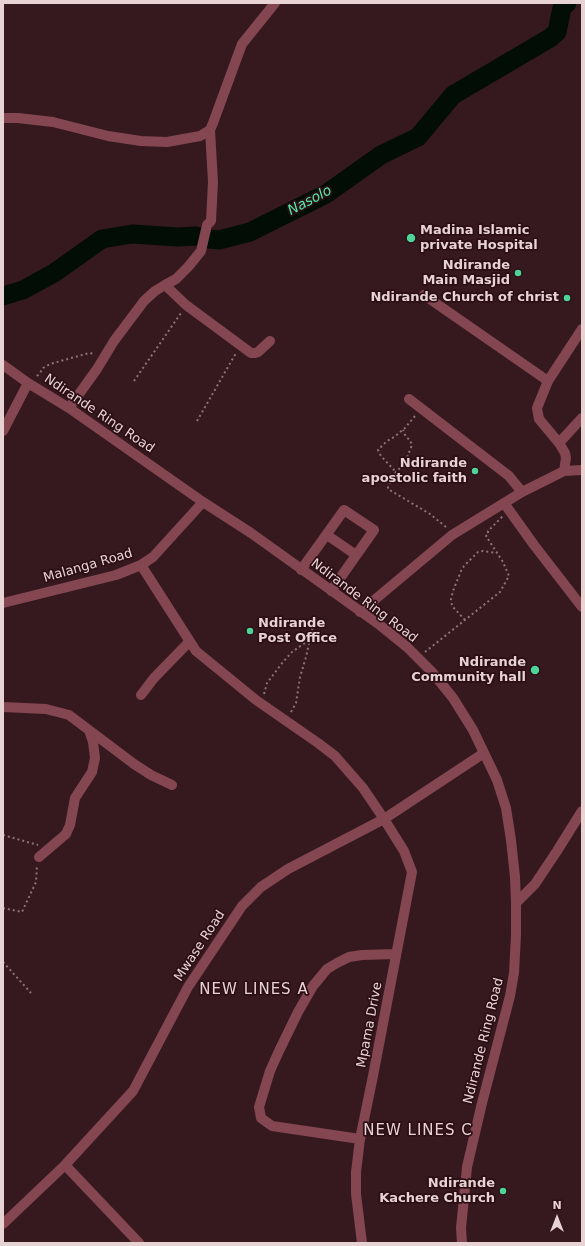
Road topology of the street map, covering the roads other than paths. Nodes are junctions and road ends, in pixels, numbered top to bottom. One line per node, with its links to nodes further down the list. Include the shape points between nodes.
1 (275, 3): 3 (street, via 242,44)
2 (3, 118): 3 (street, via 53,122 108,136 141,141 167,142 191,139)
3 (210, 130): 4 (street, via 212,218 207,225 201,252 176,279)
4 (165, 285): 7 (street, via 186,305 254,353); 12 (street, via 144,300)
5 (424, 295): 9 (street)
6 (582, 329): 9 (street)
7 (270, 341)
8 (3, 365): 10 (street, Ndirande Ring Road)
9 (548, 381): 15 (street, via 537,408 537,415)
10 (28, 383): 12 (street, Ndirande Ring Road); 14 (street)
11 (409, 399): 18 (street, via 509,476)
12 (69, 408): 19 (street, Ndirande Ring Road)
13 (582, 418): 15 (street)
14 (3, 431)
15 (559, 443): 17 (street, via 566,458)
16 (582, 470): 17 (street)
17 (564, 471): 18 (street)
18 (522, 492): 20 (street)
19 (203, 502): 23 (street, Malanga Road, via 153,556); 24 (street, Ndirande Ring Road)
20 (506, 506): 27 (street); 28 (street, via 452,535)
21 (327, 534): 22 (street); 22 (street, via 344,510 374,530); 24 (street)
22 (356, 555): 25 (street)
23 (141, 565): 26 (street, Malanga Road, via 116,575); 29 (street, Mpama Drive)
24 (301, 570): 25 (street, Ndirande Ring Road)
25 (331, 591): 28 (street, Ndirande Ring Road)
26 (3, 603)
27 (582, 607)
28 (360, 612): 33 (street, Ndirande Ring Road, via 407,647 432,672 453,698)
29 (189, 642): 30 (street); 36 (street, Mpama Drive, via 196,651 256,700 335,756 363,788)
30 (141, 695)
31 (3, 707): 32 (street, via 46,709 69,715)
32 (89, 730): 34 (street, via 134,764); 37 (street, via 95,758 92,772 75,798 66,834)
33 (484, 753): 36 (street, Mwase Road); 38 (street, Ndirande Ring Road, via 497,780 506,808)
34 (172, 786)
35 (582, 811): 38 (street, via 535,884)
36 (384, 819): 39 (street, Mpama Drive, via 404,852 412,872); 41 (street, Mwase Road, via 288,869 261,887 242,906 188,987 133,1091)
37 (39, 857)
38 (516, 903): 45 (street, Ndirande Ring Road, via 512,985 467,1166)
39 (396, 954): 40 (street, Mpama Drive); 40 (street, via 349,957 327,969 313,986 278,1051 259,1107 261,1118 272,1126)
40 (360, 1139): 44 (street, Mpama Drive, via 356,1194)
41 (66, 1165): 42 (street, Mwase Road); 43 (street)
42 (3, 1224)
43 (137, 1242)
44 (362, 1243)
45 (462, 1243)

